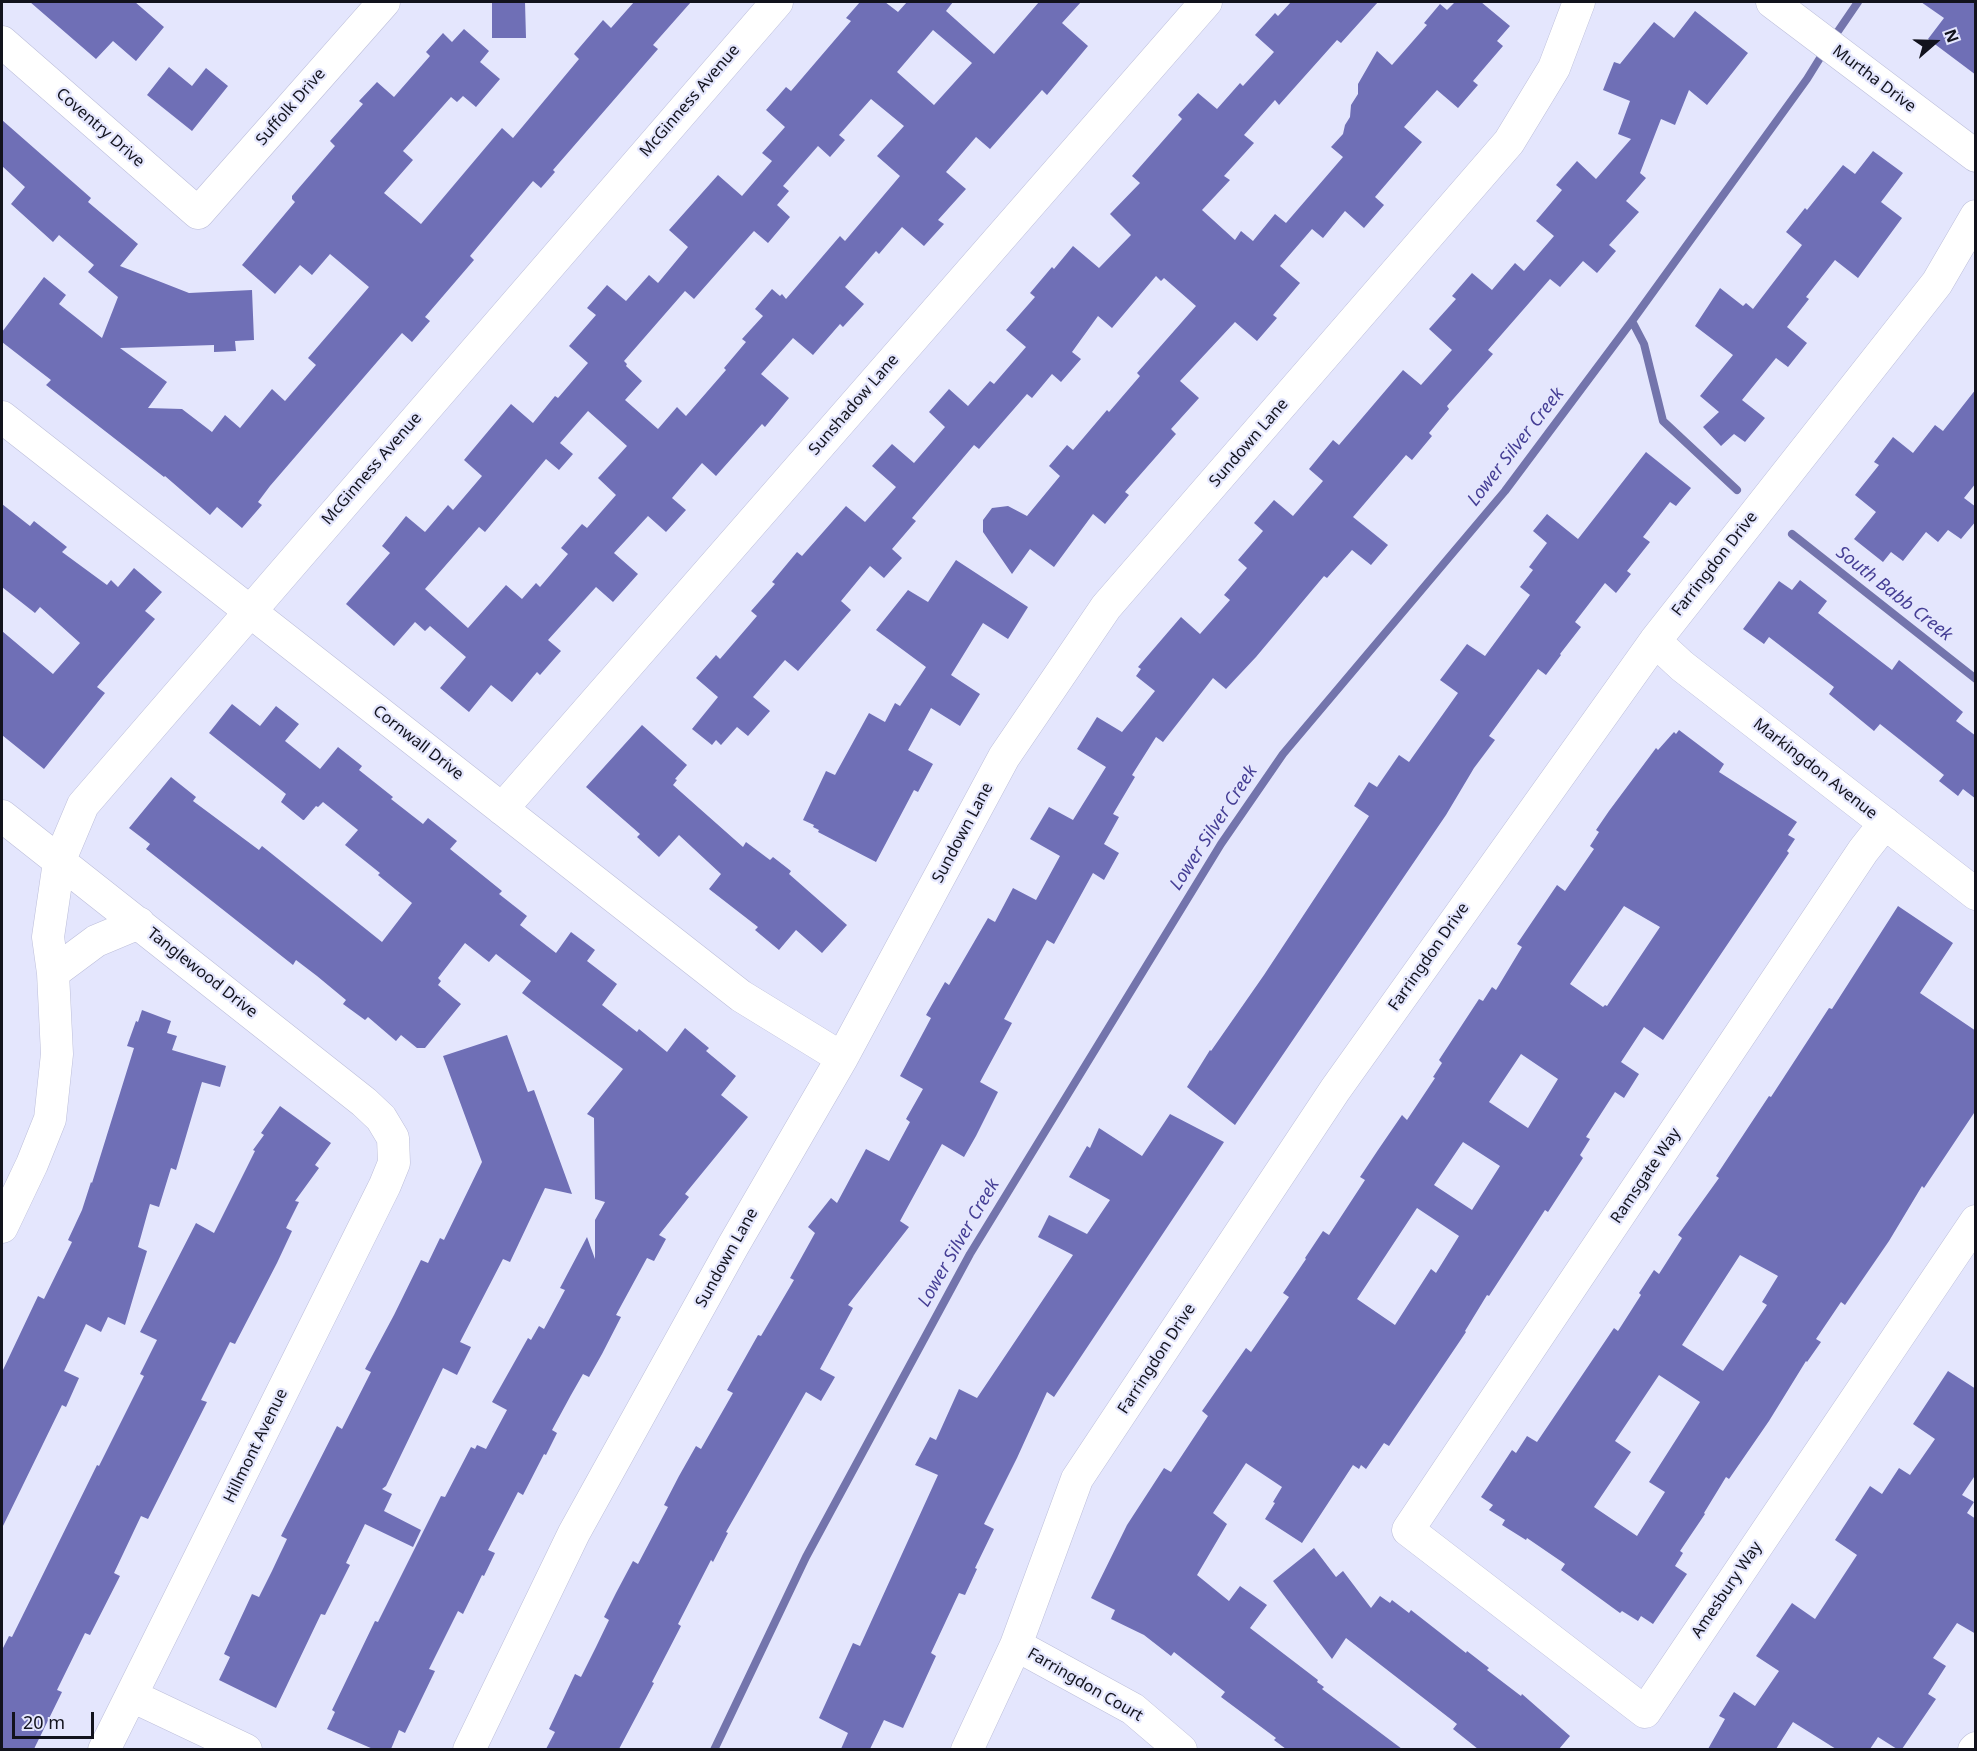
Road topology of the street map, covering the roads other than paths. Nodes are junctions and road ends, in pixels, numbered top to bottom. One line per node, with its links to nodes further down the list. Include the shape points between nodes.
1 (384, 2): 8 (street, Suffolk Drive)
2 (777, 2): 11 (street, McGinness Avenue)
3 (1206, 2): 13 (street, Sunshadow Lane)
4 (1579, 2): 20 (street, Sundown Lane, via 1554,68 1509,142 1106,607 1004,757)
5 (1783, 10): 7 (street, Murtha Drive)
6 (2, 42): 8 (street, Coventry Drive)
7 (1976, 156)
8 (198, 213)
9 (1976, 216): 12 (street, Farringdon Drive, via 1937,283)
10 (2, 417): 11 (street, Cornwall Drive)
11 (249, 611): 13 (street, Cornwall Drive); 16 (street, McGinness Avenue, via 82,805)
12 (1655, 641): 15 (street, Markingdon Avenue); 25 (street, Farringdon Drive, via 1335,1090 1077,1479)
13 (502, 809): 20 (street, Cornwall Drive, via 741,996)
14 (2, 816): 16 (street, Tanglewood Drive)
15 (1885, 823): 17 (street, Markingdon Avenue); 24 (street, Ramsgate Way)
16 (59, 862): 18 (street, Tanglewood Drive); 19 (street, McGinness Avenue, via 48,938)
17 (1976, 894)
18 (139, 923): 19 (street, via 96,941); 21 (street, Tanglewood Drive, via 364,1102 381,1118)
19 (53, 973): 23 (street, McGinness Avenue, via 57,1054 50,1119)
20 (842, 1058): 29 (street, Sundown Lane, via 574,1533)
21 (393, 1138): 26 (street, Hillmont Avenue, via 394,1163 385,1185)
22 (1976, 1221): 24 (street, Amesbury Way, via 1645,1712)
23 (2, 1227)
24 (1408, 1530)
25 (1016, 1644): 30 (street, Farringdon Drive); 31 (street, Farringdon Court, via 1133,1710)
26 (132, 1696): 27 (street, Hillmont Avenue); 28 (street)
27 (105, 1749)
28 (246, 1749)
29 (469, 1749)
30 (967, 1749)
31 (1181, 1749)

